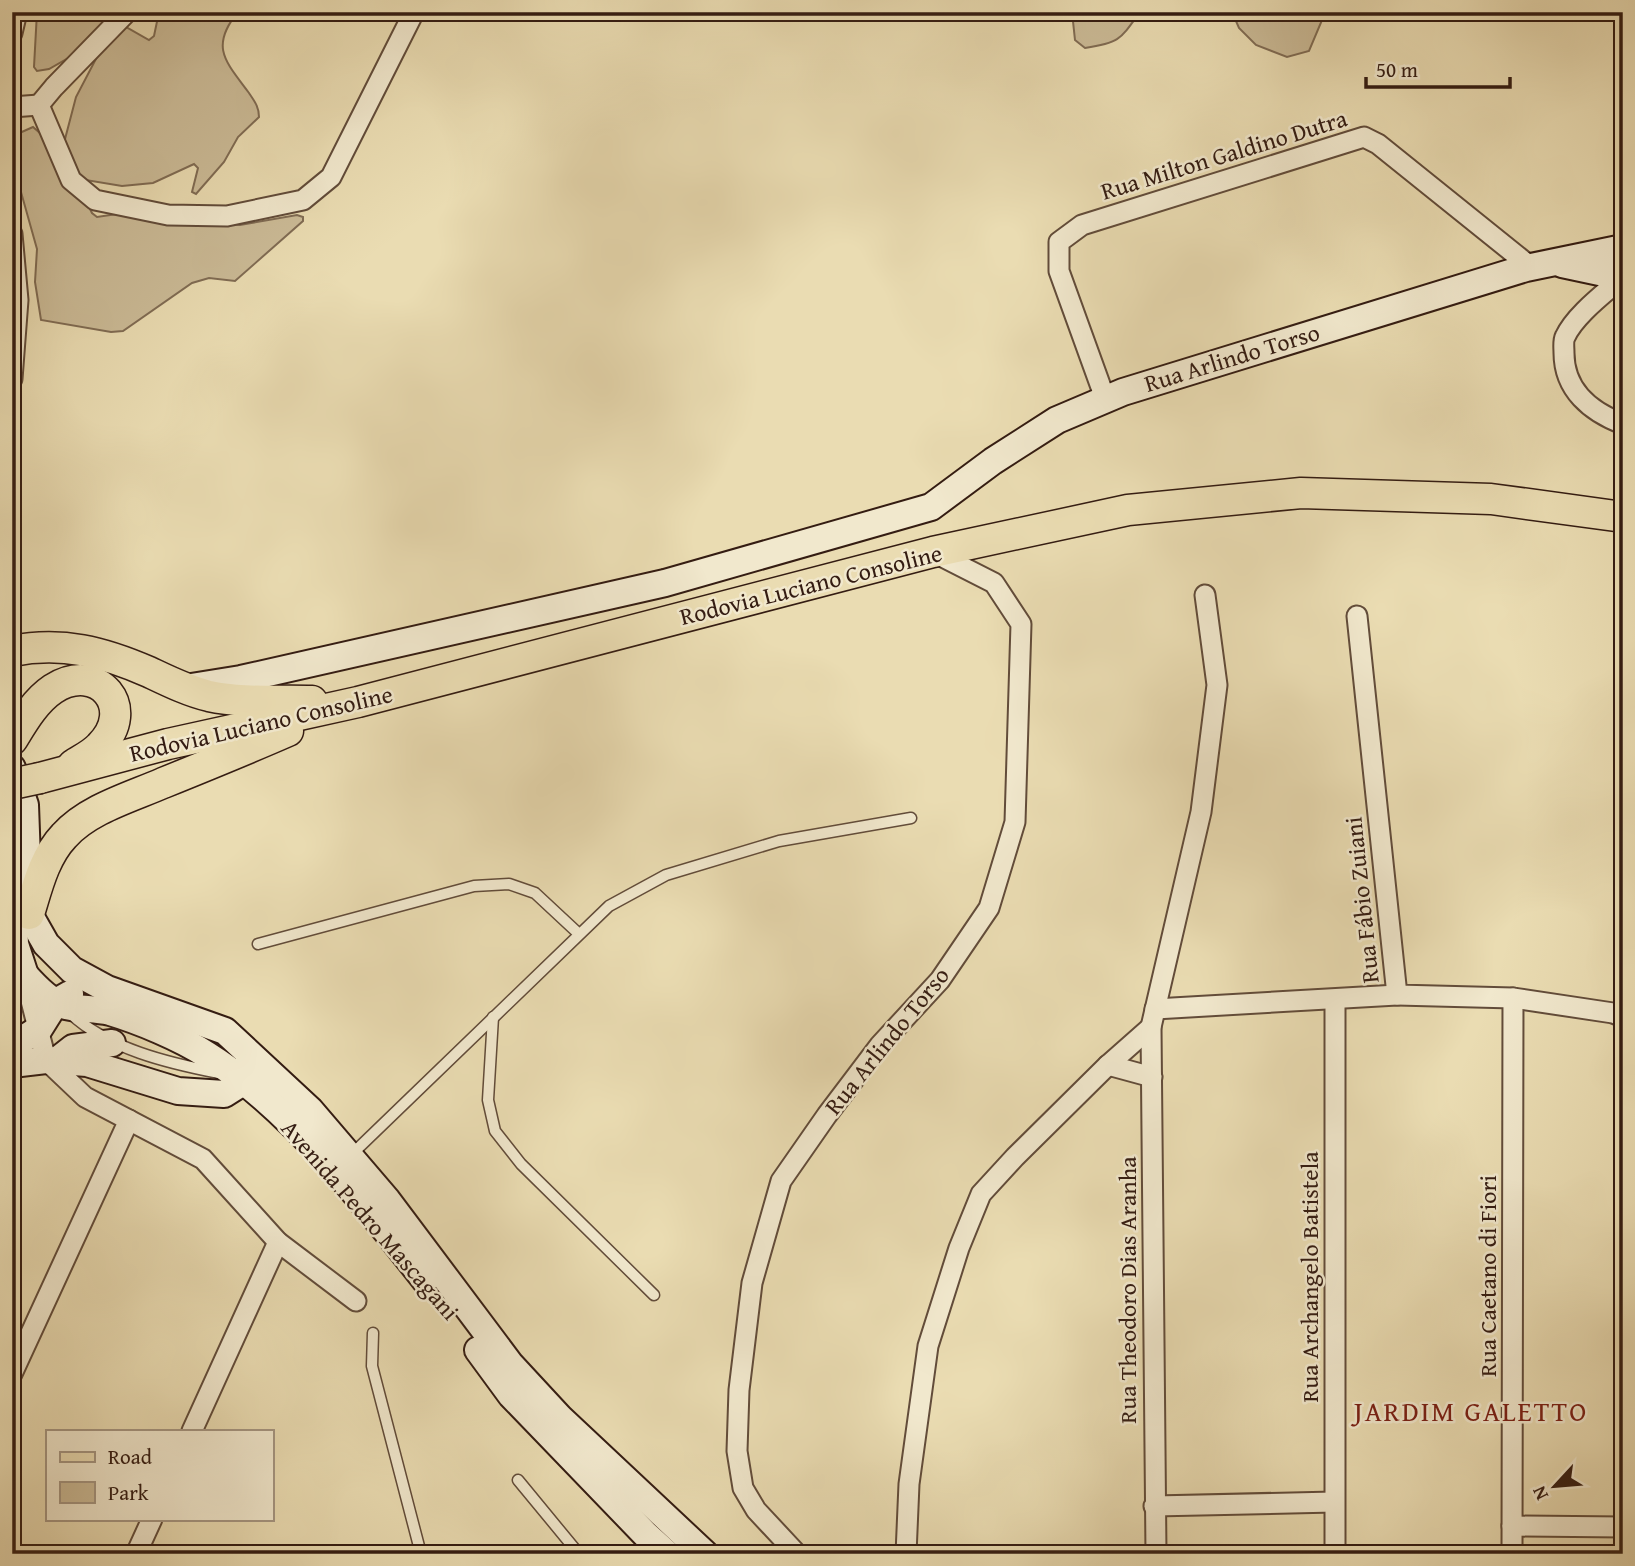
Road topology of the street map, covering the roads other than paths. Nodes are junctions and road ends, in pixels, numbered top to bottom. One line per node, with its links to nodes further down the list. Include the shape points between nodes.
1 (17, 12): 4 (street)
2 (127, 12): 5 (street)
3 (414, 12): 5 (street, via 331,177 303,200 227,216 168,215 94,200 71,180)
4 (12, 33)
5 (39, 105): 6 (street)
6 (12, 107)
7 (12, 234): 12 (street, via 18,300)
8 (1623, 248): 9 (main road, Rua Arlindo Torso)
9 (1557, 263): 10 (main road, Rua Arlindo Torso); 11 (main road)
10 (1531, 267): 13 (main road, Rua Arlindo Torso); 13 (street, Rua Milton Galdino Dutra, via 1364,137 1120,213 1082,225 1059,242 1059,271)
11 (1623, 277): 14 (street, via 1583,313 1564,338 1564,361 1574,390 1592,409)
12 (12, 379)
13 (1106, 401): 20 (main road, Rua Arlindo Torso, via 1058,420 931,508 665,583)
14 (1623, 425)
15 (1623, 517): 16 (main road, Rodovia Luciano Consoline, via 1491,499 1301,493 1128,510)
16 (933, 552): 21 (main road, Rodovia Luciano Consoline); 68 (street, Rua Arlindo Torso, via 994,583 1021,624 1015,822 989,908 940,980 880,1045 781,1181 752,1283 737,1451 743,1488 756,1510)
17 (1205, 595): 39 (street, Rua Theodoro Dias Aranha, via 1217,685 1201,813)
18 (1357, 616): 33 (street, Rua Fábio Zuiani)
19 (12, 651): 20 (main road, via 56,646 87,650)
20 (184, 688): 21 (main road, via 234,699)
21 (358, 702): 23 (main road, Rodovia Luciano Consoline); 26 (main road, via 92,814 55,847)
22 (12, 740): 23 (main road, via 34,708 68,681 99,684 114,702 114,724 101,746)
23 (32, 776): 26 (main road, via 25,805)
24 (911, 818): 27 (lane, via 779,841 666,875 609,906)
25 (12, 858): 30 (main road)
26 (29, 914): 28 (main road, Avenida Pedro Mascagani)
27 (579, 934): 29 (lane, via 535,892 509,884 474,886); 37 (lane)
28 (46, 944): 31 (main road); 32 (main road, Avenida Pedro Mascagani, via 72,970)
29 (258, 944)
30 (13, 945): 31 (main road)
31 (22, 977): 36 (main road); 40 (street)
32 (107, 989): 36 (main road, via 69,994); 43 (main road, Avenida Pedro Mascagani, via 225,1031)
33 (1397, 995): 34 (street, Rua Fábio Zuiani); 35 (street)
34 (1513, 998): 38 (street, Rua Fábio Zuiani); 61 (street, Rua Caetano di Fiori)
35 (1335, 1000): 39 (street); 58 (street, Rua Archangelo Batistela)
36 (59, 1004): 40 (main road); 41 (lane); 48 (main road, Avenida Pedro Mascagani, via 109,1012 160,1032 206,1055)
37 (493, 1017): 50 (lane); 52 (lane, via 488,1100 495,1131 520,1164)
38 (1623, 1017)
39 (1154, 1018): 46 (street); 47 (street, Rua Theodoro Dias Aranha)
40 (39, 1029): 42 (main road); 44 (street)
41 (112, 1043): 44 (main road, via 73,1048); 48 (lane)
42 (12, 1045)
43 (246, 1051): 48 (main road, via 246,1069); 50 (main road, Avenida Pedro Mascagani, via 310,1110)
44 (52, 1060): 45 (main road); 48 (main road, via 87,1063 178,1091 224,1094); 49 (street, via 85,1097)
45 (12, 1064)
46 (1108, 1065): 47 (street); 69 (street, via 981,1194 929,1346 909,1484)
47 (1152, 1077): 59 (street, Rua Theodoro Dias Aranha)
48 (239, 1079): 50 (main road, Avenida Pedro Mascagani)
49 (129, 1120): 51 (street, via 203,1159); 55 (street)
50 (342, 1163): 66 (main road, Avenida Pedro Mascagani, via 510,1395); 67 (main road, Avenida Pedro Mascagani, via 387,1200 510,1364)
51 (278, 1242): 53 (street); 56 (street)
52 (654, 1295)
53 (356, 1301)
54 (373, 1333): 64 (lane, via 372,1366)
55 (12, 1374)
56 (192, 1430)
57 (518, 1480): 65 (lane)
58 (1334, 1502): 59 (street); 71 (street, Rua Archangelo Batistela)
59 (1154, 1506): 70 (street, Rua Theodoro Dias Aranha)
60 (152, 1520): 63 (street)
61 (1512, 1526): 62 (street); 72 (street, Rua Caetano di Fiori)
62 (1623, 1527)
63 (136, 1554)
64 (421, 1554)
65 (579, 1554)
66 (667, 1554)
67 (705, 1554)
68 (797, 1554)
69 (906, 1554)
70 (1156, 1554)
71 (1335, 1554)
72 (1512, 1554)

